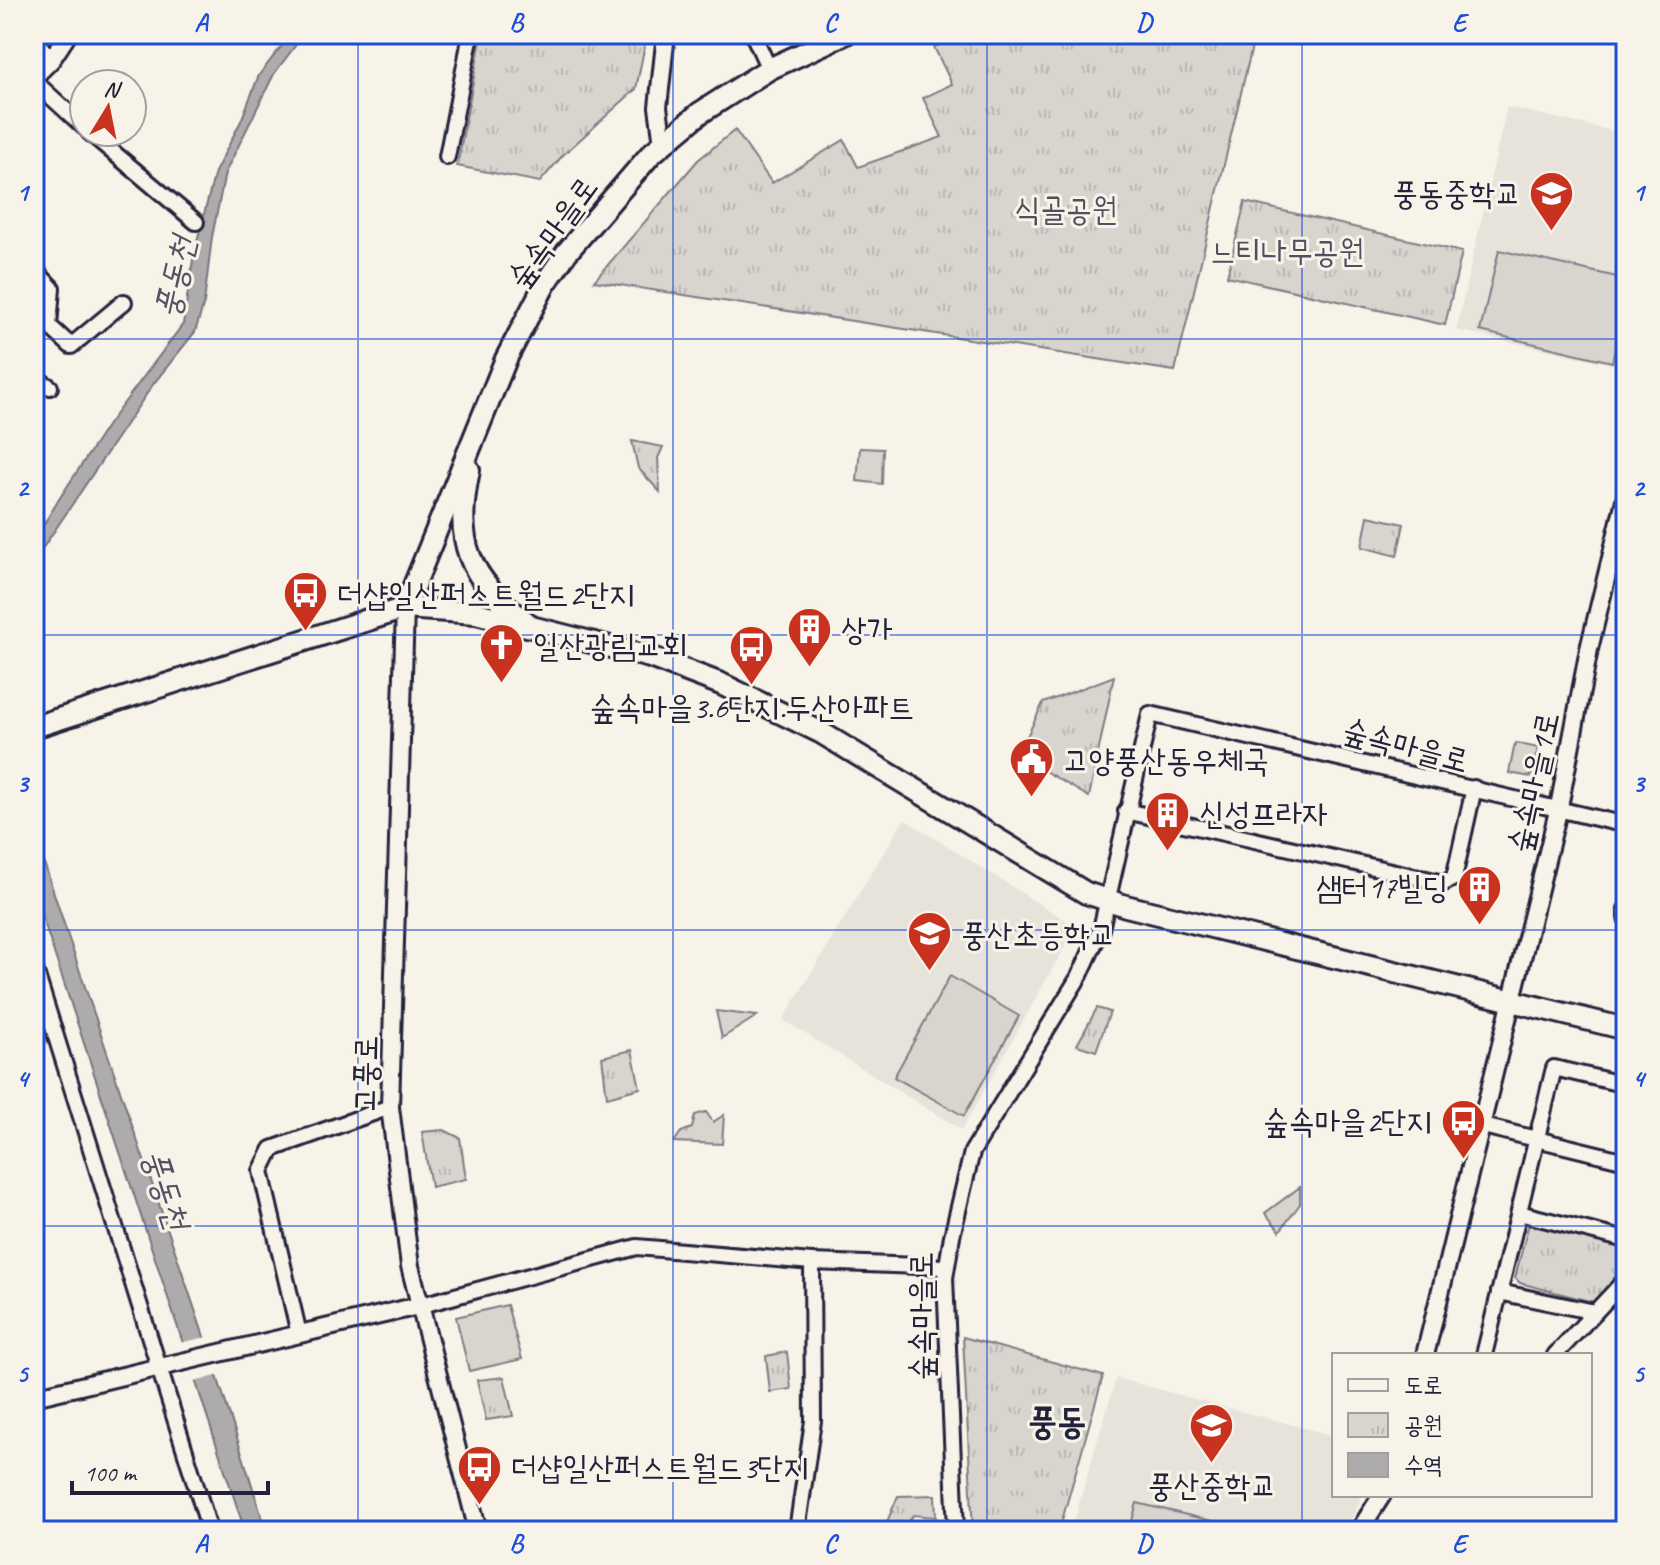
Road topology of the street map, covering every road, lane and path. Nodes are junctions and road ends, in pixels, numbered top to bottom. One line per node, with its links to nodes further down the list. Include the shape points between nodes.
1 (68, 34): 7 (street)
2 (471, 34): 13 (street)
3 (666, 34): 11 (street, via 658,107)
4 (753, 34): 8 (street)
5 (845, 34): 8 (main road, 숲속마을로)
6 (34, 38): 7 (street)
7 (51, 60): 9 (street)
8 (769, 69): 11 (main road, 숲속마을로)
9 (34, 79): 10 (street)
10 (68, 112)
11 (663, 144): 19 (main road, 숲속마을로, via 545,284)
12 (108, 148): 14 (street)
13 (447, 157)
14 (196, 222)
15 (34, 269): 16 (street, via 52,288 49,326 71,346)
16 (124, 302)
17 (34, 377): 18 (street)
18 (50, 387)
19 (479, 422): 21 (main road, 숲속마을로); 22 (main road, via 462,506 468,554 491,594)
20 (1626, 496): 28 (street, 숲속마을1로)
21 (405, 608): 22 (main road, via 476,613); 23 (main road); 38 (street, 고풍로)
22 (529, 624): 31 (main road, via 650,657 721,684 820,732 1061,878)
23 (188, 676): 24 (main road, via 163,677); 25 (main road); 26 (main road, via 164,698)
24 (34, 717)
25 (34, 727)
26 (34, 741)
27 (1474, 788): 28 (street); 29 (street, 숲속마을로, via 1454,878 1444,883); 29 (street, 숲속마을로, via 1150,714)
28 (1559, 807): 30 (street); 35 (street, 숲속마을1로)
29 (1126, 811): 31 (street, 숲속마을로)
30 (1626, 825)
31 (1109, 900): 35 (main road); 45 (street, 숲속마을로, via 1080,975 972,1152)
32 (1626, 909): 33 (street)
33 (1626, 918)
34 (34, 966): 54 (street)
35 (1509, 1000): 36 (main road); 39 (street, 숲속마을1로)
36 (1626, 1029)
37 (1626, 1085): 40 (street, via 1554,1068)
38 (390, 1107): 48 (street, 고풍로); 50 (street, via 272,1149 261,1171)
39 (1479, 1125): 40 (street); 51 (street, 숲속마을1로)
40 (1538, 1139): 41 (street); 42 (street)
41 (1626, 1161)
42 (1519, 1213): 43 (street); 47 (street)
43 (1626, 1240)
44 (812, 1262): 45 (street); 48 (street, via 637,1247); 59 (street, via 813,1421)
45 (946, 1267): 60 (street, 숲속마을로)
46 (1626, 1279): 49 (street)
47 (1499, 1292): 49 (street); 52 (street)
48 (418, 1306): 50 (street); 58 (street, 고풍로)
49 (1595, 1312): 53 (street)
50 (299, 1334): 54 (street)
51 (1425, 1353)
52 (1484, 1353)
53 (1557, 1353)
54 (166, 1367): 55 (street); 57 (street)
55 (34, 1397)
56 (1381, 1497): 61 (street)
57 (210, 1531)
58 (478, 1531)
59 (797, 1531)
60 (956, 1531)
61 (1359, 1531)

